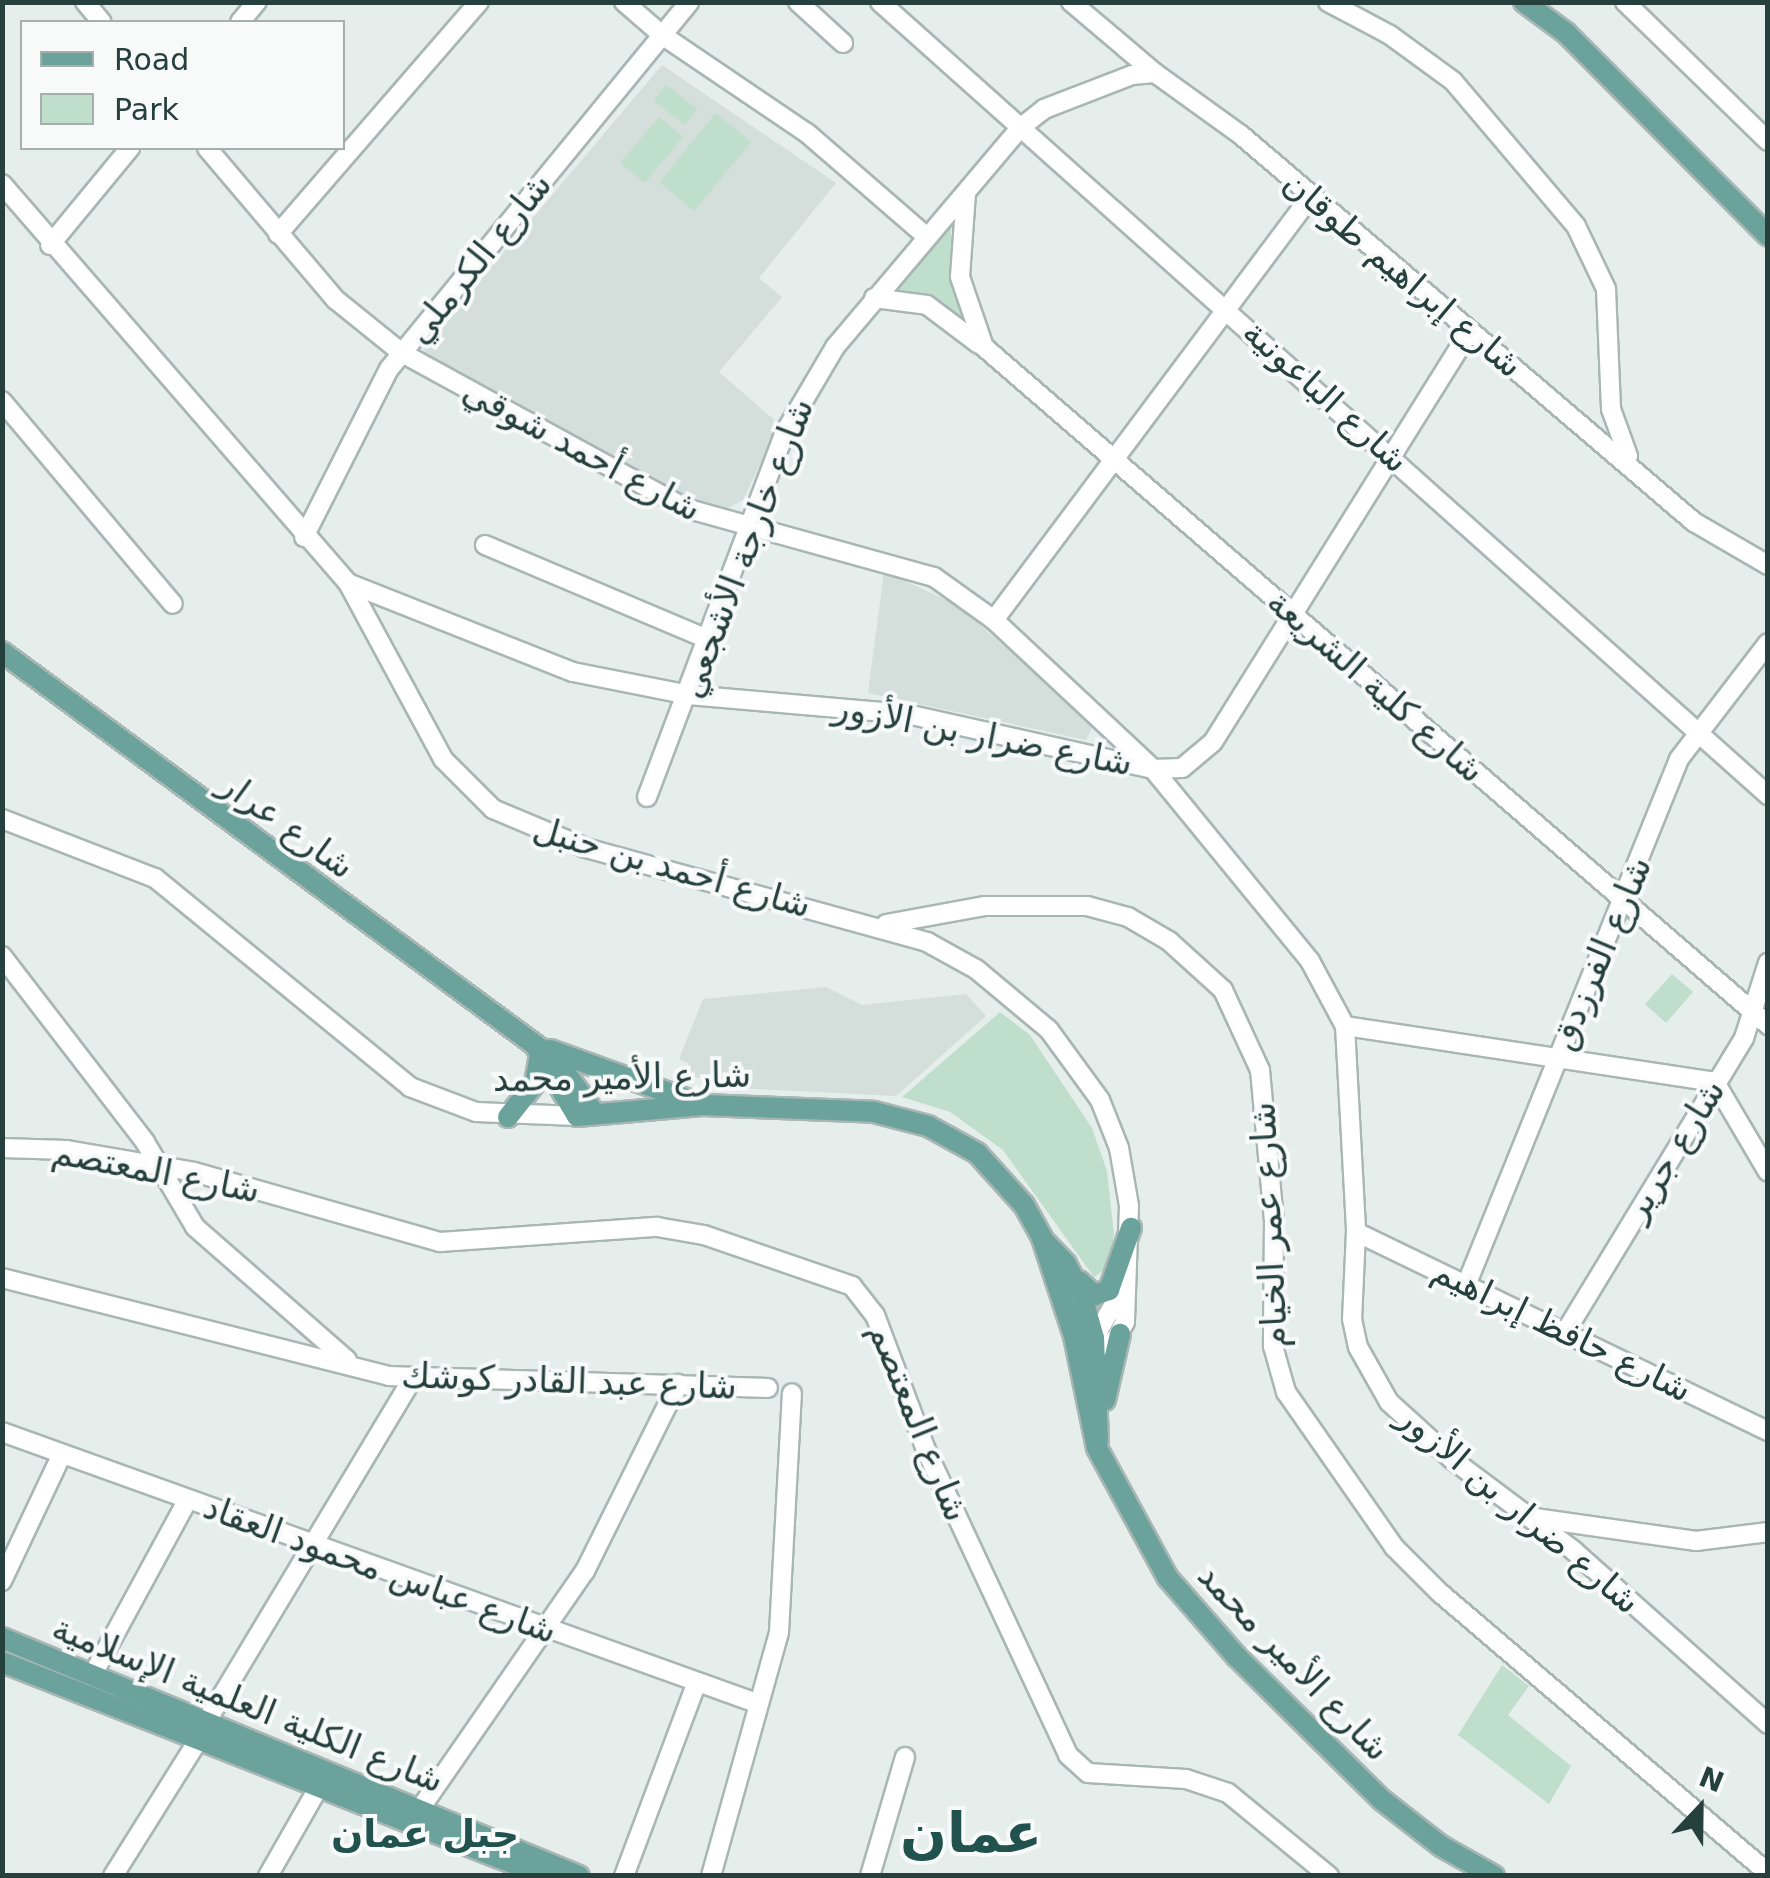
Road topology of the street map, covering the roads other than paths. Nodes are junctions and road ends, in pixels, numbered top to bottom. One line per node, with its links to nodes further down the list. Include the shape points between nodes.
1 (479, 2): 22 (street)
2 (624, 2): 12 (street)
3 (689, 2): 12 (street, شارع الكرملي)
4 (798, 2): 13 (street)
5 (880, 2): 15 (street, شارع الباعونية)
6 (1071, 2): 14 (street, شارع إبراهيم طوقان)
7 (1328, 2): 34 (street, via 1452,81 1576,226 1606,289 1611,409)
8 (1524, 2): 11 (main road)
9 (1542, 2): 11 (main road)
10 (1625, 2): 16 (street)
11 (1566, 33): 24 (main road)
12 (662, 35): 23 (street, via 808,133); 30 (street, شارع الكرملي)
13 (843, 43)
14 (1154, 73): 15 (street, via 1072,96); 21 (street, شارع إبراهيم طوقان)
15 (1020, 128): 20 (street, شارع خارجة الأشجعي); 27 (street, شارع الباعونية)
16 (1768, 141)
17 (128, 150): 25 (street)
18 (209, 150): 22 (street, شارع أحمد شوقي)
19 (2, 184): 25 (street, شارع أحمد بن حنبل)
20 (966, 193): 23 (street, شارع خارجة الأشجعي); 29 (street, شارع كلية الشريعة, via 960,278)
21 (1311, 196): 27 (street); 28 (street, شارع إبراهيم طوقان)
22 (278, 234): 30 (street, شارع أحمد شوقي, via 336,300)
23 (926, 236): 26 (street, شارع خارجة الأشجعي)
24 (1768, 236)
25 (50, 245): 36 (street, شارع أحمد بن حنبل)
26 (874, 298): 29 (street, شارع كلية الشريعة, via 927,304); 35 (street, شارع خارجة الأشجعي, via 798,406)
27 (1229, 308): 32 (street, شارع الباعونية); 33 (street)
28 (1469, 332): 32 (street); 34 (street, شارع إبراهيم طوقان)
29 (984, 347): 33 (street, شارع كلية الشريعة)
30 (402, 353): 35 (street, شارع أحمد شوقي, via 635,486); 36 (street, شارع الكرملي, via 376,391)
31 (2, 402): 40 (street)
32 (1392, 456): 41 (street); 48 (street, شارع الباعونية)
33 (1114, 460): 41 (street, شارع كلية الشريعة); 42 (street)
34 (1632, 465): 38 (street, شارع إبراهيم طوقان, via 1694,522)
35 (750, 530): 42 (street, شارع أحمد شوقي, via 912,568 955,589); 43 (street, شارع خارجة الأشجعي)
36 (304, 537): 39 (street, شارع أحمد بن حنبل)
37 (485, 545): 43 (street)
38 (1768, 565)
39 (348, 583): 46 (street, شارع ضرار بن الأزور, via 573,672); 55 (street, شارع أحمد بن حنبل, via 443,759 493,809 586,848)
40 (173, 604)
41 (1292, 616): 50 (street, via 1205,752 1182,768); 54 (street, شارع كلية الشريعة)
42 (994, 620): 47 (street, شارع أحمد شوقي)
43 (708, 639): 46 (street, شارع خارجة الأشجعي)
44 (1768, 642): 48 (street, شارع الفرزدق)
45 (2, 652): 60 (main road, شارع عرار)
46 (688, 695): 49 (street, شارع ضرار بن الأزور, via 876,709); 52 (street, شارع خارجة الأشجعي)
47 (1110, 727): 49 (street, via 1109,746); 50 (street, شارع أحمد شوقي)
48 (1696, 730): 51 (street, شارع الباعونية); 54 (street, شارع الفرزدق)
49 (1095, 752): 50 (street, شارع ضرار بن الأزور)
50 (1153, 769): 59 (street, شارع ضرار بن الأزور, via 1310,962)
51 (1768, 795)
52 (646, 797)
53 (2, 818): 65 (street, شارع الأمير محمد, via 155,878 410,1087 450,1105)
54 (1624, 899): 58 (street, شارع كلية الشريعة); 61 (street, شارع الفرزدق)
55 (882, 925): 69 (street, شارع أحمد بن حنبل, via 976,969 1067,1050 1111,1124 1126,1176); 105 (street, شارع عمر الخيام, via 985,906 1087,906 1142,924 1203,968 1245,1028 1260,1070 1274,1221 1273,1346 1286,1392 1394,1547 1438,1592)
56 (2, 956): 67 (street, شارع عبد القادر كوشك)
57 (1768, 963): 58 (street, شارع جرير)
58 (1760, 1019): 62 (street, شارع جرير)
59 (1345, 1026): 61 (street); 70 (street, شارع ضرار بن الأزور)
60 (538, 1051): 63 (main road); 64 (main road, شارع عرار, via 572,1074); 65 (main road, via 535,1083)
61 (1558, 1055): 62 (street); 75 (street, شارع الفرزدق)
62 (1715, 1082): 68 (street); 76 (street, شارع جرير)
63 (703, 1105): 64 (main road, شارع الأمير محمد); 71 (main road, شارع الأمير محمد, via 874,1112 928,1126 992,1166)
64 (586, 1115): 65 (street, شارع الأمير محمد)
65 (508, 1117)
66 (2, 1148): 67 (street, شارع المعتصم)
67 (161, 1165): 79 (street, شارع عبد القادر كوشك, via 195,1227 215,1248); 113 (street, شارع المعتصم, via 440,1242 658,1227 704,1235 852,1286 875,1315 926,1450 1068,1755 1088,1773 1186,1779 1228,1793)
68 (1768, 1172)
69 (1130, 1228): 72 (main road, via 1104,1294 1084,1288); 74 (street, شارع أحمد بن حنبل)
70 (1356, 1232): 75 (street, شارع حافظ إبراهيم); 90 (street, شارع ضرار بن الأزور, via 1352,1319 1370,1371 1409,1424)
71 (1042, 1238): 72 (main road, شارع الأمير محمد); 78 (main road, شارع الأمير محمد)
72 (1066, 1264): 78 (main road, شارع الأمير محمد)
73 (2, 1278): 79 (street)
74 (1129, 1279): 77 (street, شارع أحمد بن حنبل); 78 (street, شارع أحمد بن حنبل)
75 (1467, 1283): 76 (street, شارع حافظ إبراهيم)
76 (1566, 1332): 85 (street, شارع حافظ إبراهيم)
77 (1120, 1334): 78 (street); 84 (main road)
78 (1086, 1347): 84 (main road, شارع الأمير محمد); 87 (main road, شارع الأمير محمد)
79 (360, 1369): 80 (street, شارع عبد القادر كوشك)
80 (412, 1379): 81 (street, شارع عبد القادر كوشك); 92 (street)
81 (678, 1384): 82 (street, شارع عبد القادر كوشك); 94 (street, via 585,1571)
82 (768, 1388)
83 (792, 1393): 99 (street, via 781,1623)
84 (1100, 1417): 87 (main road, شارع الأمير محمد)
85 (1768, 1431)
86 (2, 1432): 88 (street, شارع عباس محمود العقاد)
87 (1098, 1448): 114 (main road, شارع الأمير محمد, via 1168,1578 1237,1657 1382,1800)
88 (62, 1454): 89 (street, شارع عباس محمود العقاد); 93 (street)
89 (188, 1499): 92 (street, شارع عباس محمود العقاد); 97 (street)
90 (1533, 1518): 91 (street, via 1696,1541); 100 (street, شارع ضرار بن الأزور)
91 (1768, 1532)
92 (312, 1547): 94 (street, شارع عباس محمود العقاد); 101 (street)
93 (2, 1581)
94 (546, 1629): 98 (street, شارع عباس محمود العقاد); 104 (street)
95 (2, 1638): 97 (main road, شارع الكلية العلمية الإسلامية)
96 (2, 1662): 101 (main road, شارع الكلية العلمية الإسلامية)
97 (92, 1676): 101 (main road, شارع الكلية العلمية الإسلامية)
98 (697, 1682): 99 (street, شارع عباس محمود العقاد); 110 (street)
99 (759, 1704): 111 (street)
100 (1768, 1724)
101 (202, 1731): 103 (main road, شارع الكلية العلمية الإسلامية); 104 (main road, شارع الكلية العلمية الإسلامية); 106 (street)
102 (905, 1757): 112 (street)
103 (320, 1785): 107 (street); 108 (main road, شارع الكلية العلمية الإسلامية)
104 (420, 1809): 109 (main road, شارع الكلية العلمية الإسلامية)
105 (1768, 1873)
106 (113, 1876)
107 (268, 1876)
108 (543, 1876)
109 (579, 1876)
110 (624, 1876)
111 (711, 1876)
112 (870, 1876)
113 (1329, 1876)
114 (1494, 1876)

